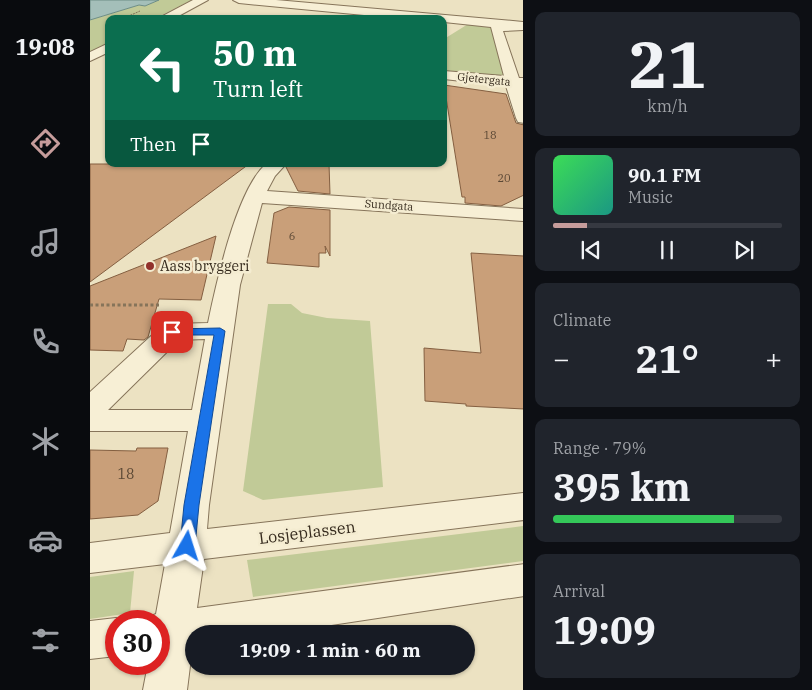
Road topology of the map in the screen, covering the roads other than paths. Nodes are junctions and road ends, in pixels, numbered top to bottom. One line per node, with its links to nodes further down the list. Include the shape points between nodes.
1 (202, 0): 4 (street)
2 (239, 0): 5 (street)
3 (325, 0): 5 (street)
4 (171, 15)
5 (482, 15): 6 (street); 7 (street)
6 (521, 23): 11 (street, via 496,28)
7 (452, 34)
8 (105, 49): 9 (street)
9 (90, 57)
10 (447, 75): 11 (street, Gjetergata)
11 (518, 83): 12 (street)
12 (523, 118)
13 (273, 167): 14 (street, via 266,173)
14 (254, 196): 15 (street, Sundgata); 16 (street, via 228,285)
15 (523, 215)
16 (220, 331): 17 (street, via 172,332); 19 (street)
17 (90, 408)
18 (90, 420): 19 (street)
19 (205, 421): 21 (street)
20 (523, 506): 21 (street, Losjeplassen)
21 (187, 546): 22 (street, Losjeplassen); 24 (street)
22 (90, 558)
23 (523, 580): 25 (street)
24 (170, 618)
25 (170, 631)
26 (105, 638): 27 (street)
27 (90, 640)
28 (166, 675): 29 (street)
29 (165, 690)

